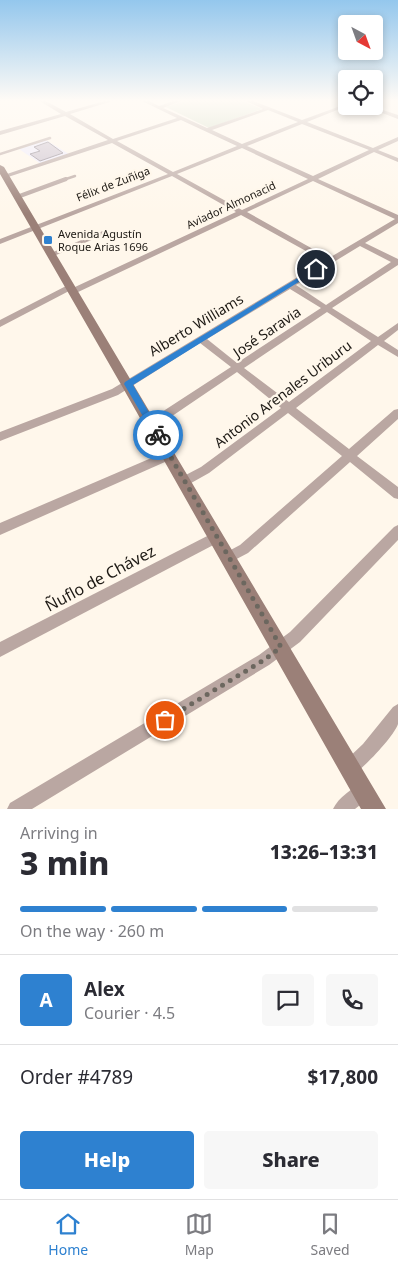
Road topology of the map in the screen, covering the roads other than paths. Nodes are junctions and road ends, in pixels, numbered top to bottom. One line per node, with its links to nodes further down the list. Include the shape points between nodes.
1 (50, 138): 11 (lane)
2 (106, 138): 8 (street)
3 (122, 138): 8 (street)
4 (223, 138): 9 (street)
5 (262, 138): 9 (street, Félix de Zuñiga)
6 (341, 138): 10 (street)
7 (398, 139): 10 (street, Aviador Almonacid)
8 (112, 141): 13 (street); 14 (street)
9 (241, 146): 13 (street, Félix de Zuñiga); 16 (street)
10 (374, 151): 12 (street); 16 (street, Aviador Almonacid)
11 (0, 154)
12 (398, 160)
13 (171, 173): 18 (street); 20 (street, Félix de Zuñiga)
14 (3, 176): 17 (main road)
15 (75, 176): 17 (lane)
16 (312, 179): 18 (street, Aviador Almonacid); 19 (street)
17 (17, 197): 20 (main road)
18 (241, 213): 25 (street); 28 (street, Aviador Almonacid)
19 (398, 219): 23 (street, Alberto Williams)
20 (35, 227): 22 (street, Félix de Zuñiga); 24 (main road)
21 (103, 234): 24 (lane)
22 (0, 242)
23 (360, 243): 25 (street, Alberto Williams); 26 (street)
24 (51, 255): 28 (main road)
25 (329, 261): 27 (street, Alberto Williams)
26 (398, 262): 29 (street, José Saravia)
27 (290, 285): 29 (street); 32 (street, Alberto Williams)
28 (72, 289): 30 (street, Aviador Almonacid); 36 (main road)
29 (327, 309): 33 (street); 35 (street, José Saravia)
30 (0, 324)
31 (398, 326): 33 (street, Antonio Arenales Uriburu)
32 (201, 339): 35 (street); 36 (street, Alberto Williams)
33 (378, 342): 34 (street); 37 (street, Antonio Arenales Uriburu)
34 (398, 354)
35 (238, 368): 37 (street); 39 (street, José Saravia)
36 (128, 384): 39 (main road); 40 (street, Alberto Williams)
37 (290, 408): 42 (street); 43 (street, Antonio Arenales Uriburu)
38 (398, 413): 42 (street)
39 (152, 424): 41 (main road)
40 (0, 437)
41 (170, 455): 43 (main road); 45 (street)
42 (349, 456): 44 (street); 48 (street, via 244,550)
43 (184, 482): 47 (main road)
44 (398, 494)
45 (0, 529)
46 (398, 531): 49 (street)
47 (217, 536): 48 (main road); 50 (street, Ñuflo de Chávez)
48 (229, 557): 49 (main road)
49 (281, 647): 52 (main road); 54 (street)
50 (0, 650)
51 (398, 712): 52 (street, via 369,750)
52 (350, 768): 53 (main road)
53 (364, 791): 55 (street); 56 (main road)
54 (16, 809)
55 (342, 809)
56 (374, 809)

